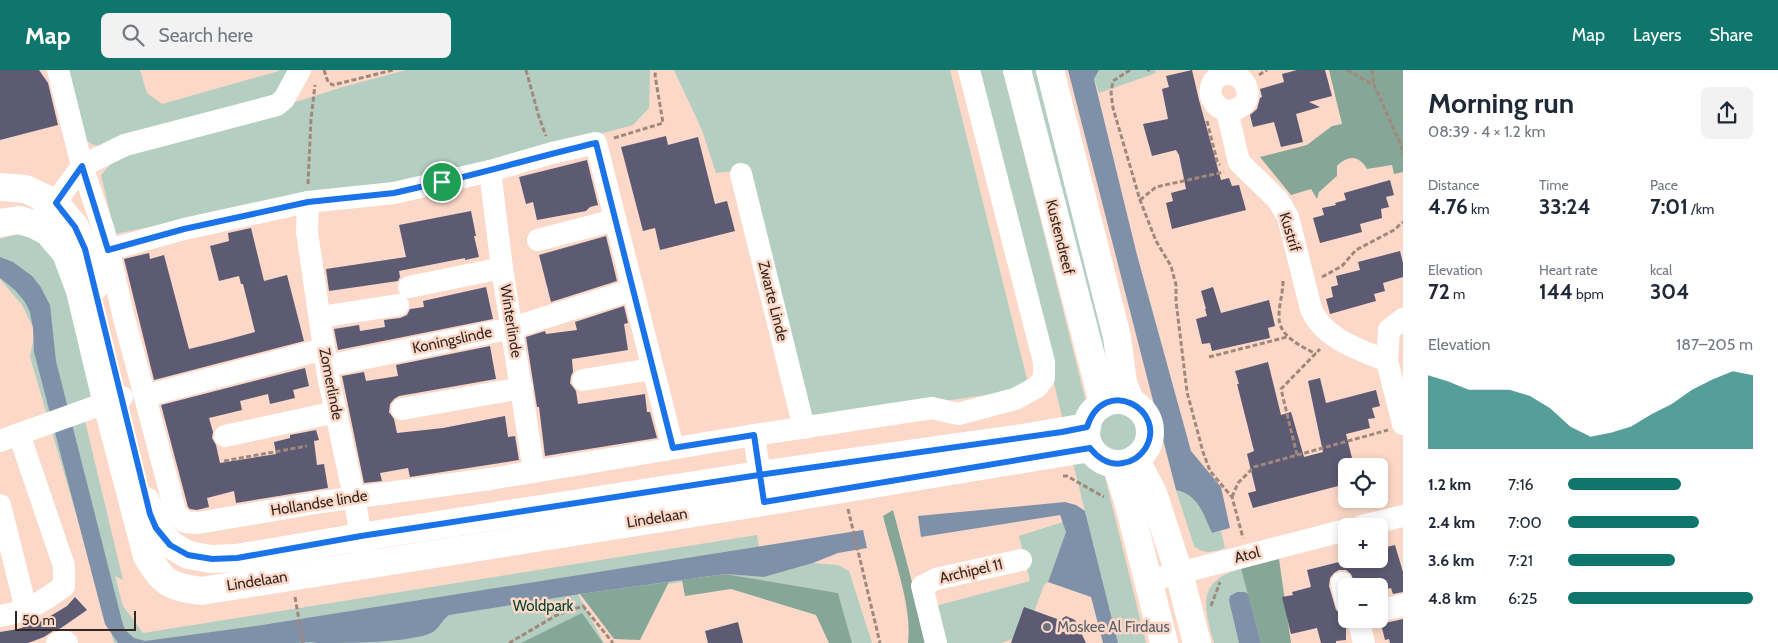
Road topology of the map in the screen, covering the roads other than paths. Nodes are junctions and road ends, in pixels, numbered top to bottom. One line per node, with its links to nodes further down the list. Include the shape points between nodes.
1 (58, 70): 7 (street, Hollandse linde)
2 (969, 70): 34 (street, Hollandse linde, via 1044,362 1044,378 1037,387 1015,399 958,414 932,408)
3 (1017, 70): 32 (main road, Kustendreef, via 1101,395)
4 (1050, 70): 29 (main road, Kustendreef, via 1117,337 1123,384)
5 (307, 76): 7 (street, via 277,105 125,145)
6 (1217, 114): 24 (street, Kustrif, via 1239,162 1278,200 1288,217 1310,309 1316,321 1346,344)
7 (82, 166): 12 (street); 17 (street, Hollandse linde)
8 (490, 171): 11 (street, via 394,193); 13 (street, via 596,143); 18 (street, Winterlinde)
9 (742, 174): 34 (street, Zwarte Linde)
10 (0, 187): 12 (main road, Lindelaan, via 26,189)
11 (308, 202): 17 (street, via 184,229); 20 (street, Zomerlinde, via 307,232)
12 (56, 203): 15 (street); 28 (main road, Lindelaan, via 75,227 85,249)
13 (614, 220): 16 (street); 19 (street)
14 (3, 222): 15 (main road, Lindelaan, via 19,220)
15 (33, 224): 28 (main road, Lindelaan, via 48,232 66,253)
16 (538, 240)
17 (106, 241): 28 (street, Hollandse linde)
18 (502, 268): 20 (street); 22 (street, Winterlinde)
19 (632, 290): 22 (street, Koningslinde); 25 (street)
20 (320, 316): 23 (street, Zomerlinde)
21 (1403, 319): 24 (street, via 1389,330)
22 (512, 328): 23 (street, Koningslinde); 27 (street, Winterlinde)
23 (325, 357): 28 (street, Koningslinde); 31 (street, Zomerlinde)
24 (1386, 361): 33 (street)
25 (652, 369): 26 (street); 38 (street)
26 (584, 380)
27 (522, 388): 30 (street); 40 (street, Winterlinde)
28 (125, 399): 37 (street, Koningslinde); 42 (street, Hollandse linde, via 176,514 185,522 198,523); 48 (main road, Lindelaan, via 150,514 156,528 170,545 188,555 212,559 237,558); 50 (main road, Lindelaan, via 147,556 157,573 175,587 201,590)
29 (1131, 403): 32 (main road, via 1113,400); 39 (main road, via 1145,415 1150,435 1144,450)
30 (402, 408)
31 (336, 412): 36 (street); 42 (street, Zomerlinde)
32 (1093, 426): 39 (main road, via 1101,459); 41 (main road, Lindelaan); 43 (main road, Lindelaan)
33 (1399, 426)
34 (804, 428): 35 (street, Hollandse linde)
35 (754, 435): 38 (street, Hollandse linde); 41 (street)
36 (225, 436)
37 (10, 437): 54 (street, via 64,566 64,586)
38 (673, 448): 40 (street, Hollandse linde)
39 (1125, 461): 51 (main road, via 1153,493); 52 (main road, via 1128,502)
40 (534, 471): 42 (street, Hollandse linde)
41 (759, 475): 43 (street); 48 (main road, Lindelaan)
42 (354, 497): 48 (street, Zomerlinde)
43 (764, 502): 50 (main road, Lindelaan)
44 (0, 505): 54 (street)
45 (1403, 516): 46 (street)
46 (1388, 520)
47 (1338, 532): 51 (street, Atol)
48 (361, 536): 50 (street, Zomerlinde)
49 (1021, 560): 60 (street, Archipel 11, via 936,579 922,586)
50 (365, 564)
51 (1180, 573): 52 (street, Atol); 62 (main road)
52 (1148, 581): 61 (main road)
53 (1403, 605): 55 (street)
54 (26, 609): 56 (street)
55 (1388, 609)
56 (0, 616)
57 (1360, 628): 63 (street)
58 (57, 643): 59 (street)
59 (67, 643)
60 (936, 643)
61 (1164, 643)
62 (1198, 643)
63 (1364, 643)

